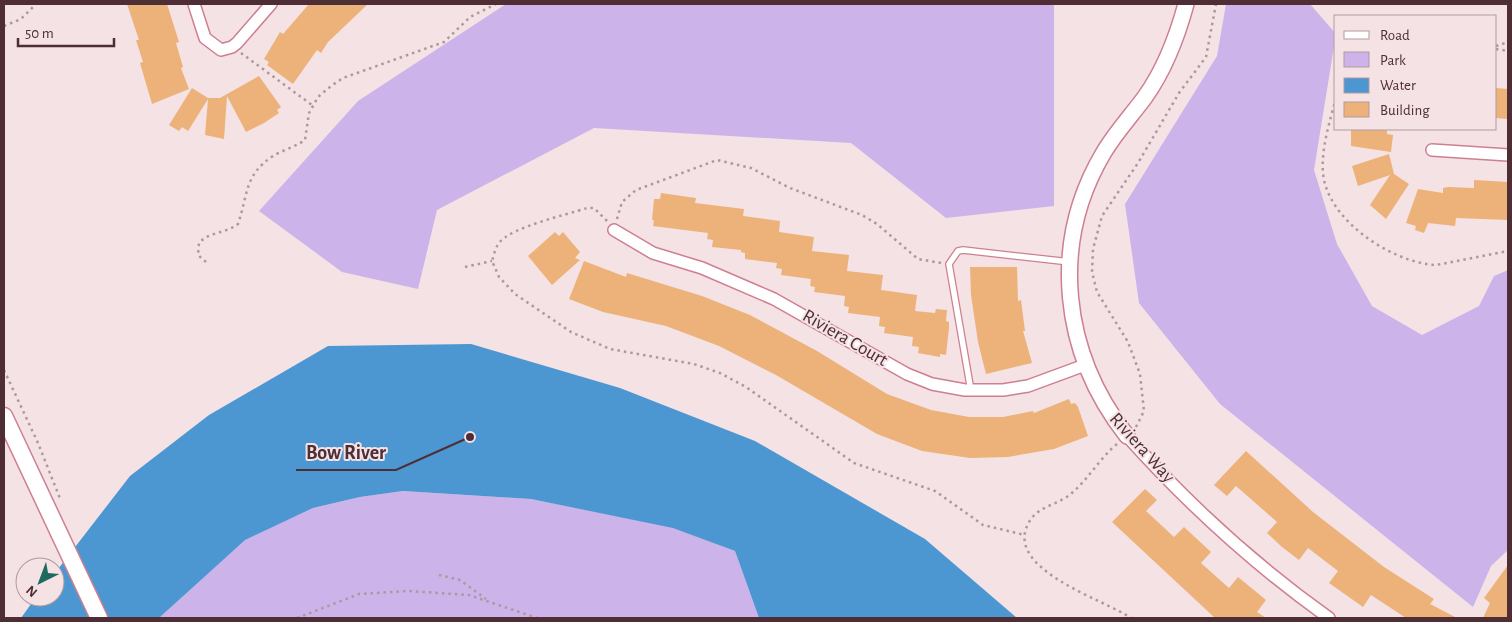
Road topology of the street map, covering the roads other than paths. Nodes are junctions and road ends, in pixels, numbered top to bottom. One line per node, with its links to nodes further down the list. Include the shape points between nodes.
1 (194, 4): 2 (street, via 205,38 221,50 232,47)
2 (270, 4)
3 (1186, 4): 7 (street, Riviera Way, via 1159,75 1104,153 1092,176 1076,219)
4 (1432, 150): 5 (street)
5 (1508, 155)
6 (614, 230): 9 (street, Riviera Court, via 646,250 724,276 774,299 907,374 932,384)
7 (1070, 262): 8 (street, Riviera Way, via 1071,307); 9 (lane, via 958,251 949,264)
8 (1085, 365): 9 (street, Riviera Court, via 1014,389); 11 (street, Riviera Way, via 1099,396)
9 (970, 391)
10 (4, 416): 12 (main road)
11 (1127, 436): 13 (street, Riviera Way, via 1230,538)
12 (100, 618)
13 (1329, 618)

